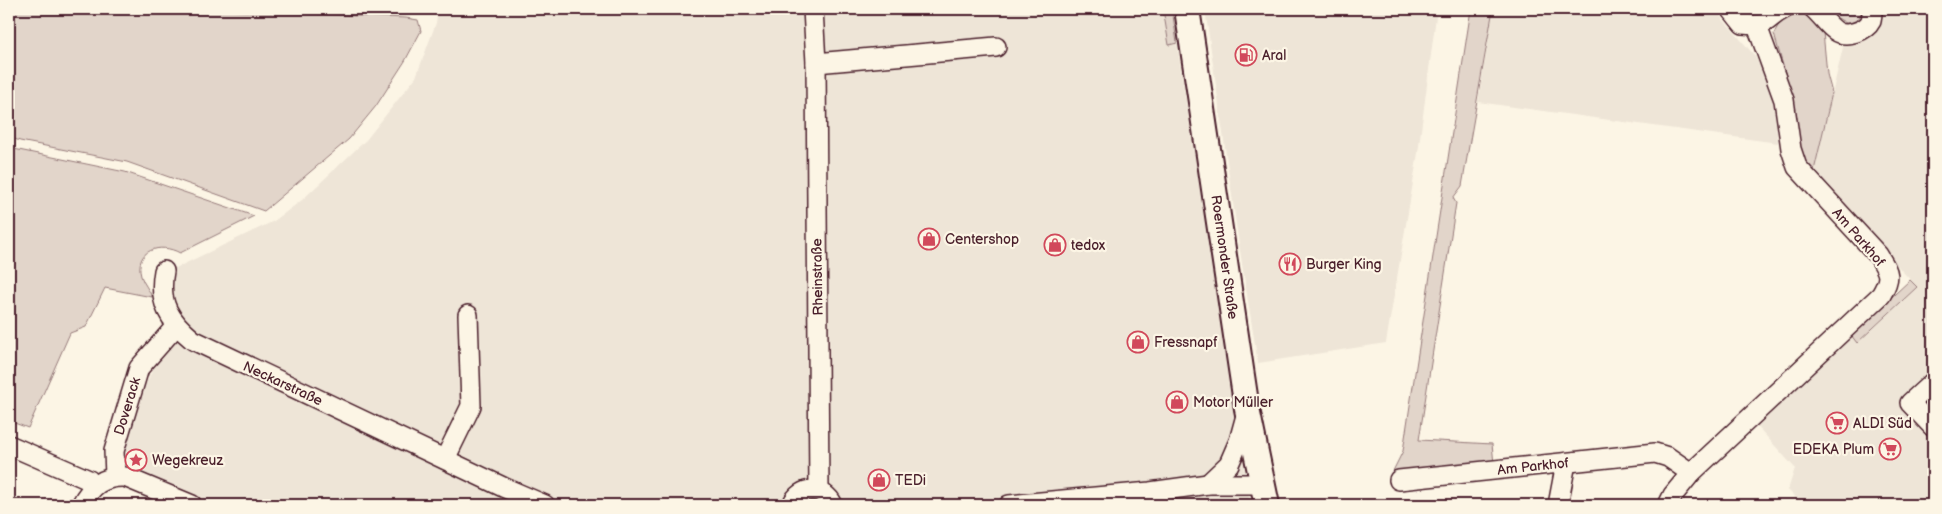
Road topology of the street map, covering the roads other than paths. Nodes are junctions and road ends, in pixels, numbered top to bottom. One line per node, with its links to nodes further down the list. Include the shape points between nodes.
1 (813, 9): 9 (street, Rheinstraße)
2 (1187, 9): 14 (main road, Roermonder Straße)
3 (1731, 9): 7 (street, via 1743,24)
4 (1784, 9): 7 (street)
5 (1814, 9): 6 (street, via 1838,33 1846,34 1868,25)
6 (1872, 9)
7 (1757, 26): 19 (street, Am Parkhof, via 1784,100 1797,167 1878,255 1888,270 1888,282 1881,295)
8 (996, 47): 9 (street)
9 (816, 63): 24 (street, Rheinstraße)
10 (164, 271): 12 (street, Neckarstraße, via 162,286 166,309)
11 (468, 315): 17 (street, via 472,406)
12 (176, 326): 17 (street, Neckarstraße, via 193,340); 20 (street, Doverack, via 139,368 114,451)
13 (1933, 382): 15 (street, via 1910,403)
14 (1248, 409): 22 (street, via 1229,464); 25 (main road, Roermonder Straße)
15 (1933, 427)
16 (9, 445): 23 (street, via 89,480)
17 (445, 459): 28 (street, Neckarstraße)
18 (1566, 463): 19 (street, Am Parkhof, via 1656,453); 21 (street, Am Parkhof); 32 (street)
19 (1691, 473): 33 (street, Am Parkhof, via 1672,495)
20 (115, 476): 23 (street); 27 (street, via 125,477)
21 (1399, 480)
22 (1208, 484): 25 (street); 31 (street)
23 (94, 486): 26 (street)
24 (819, 490): 29 (street, via 799,495); 30 (street)
25 (1265, 495)
26 (81, 505)
27 (192, 505)
28 (545, 505)
29 (792, 505)
30 (833, 505)
31 (1009, 505)
32 (1558, 505)
33 (1668, 505)

